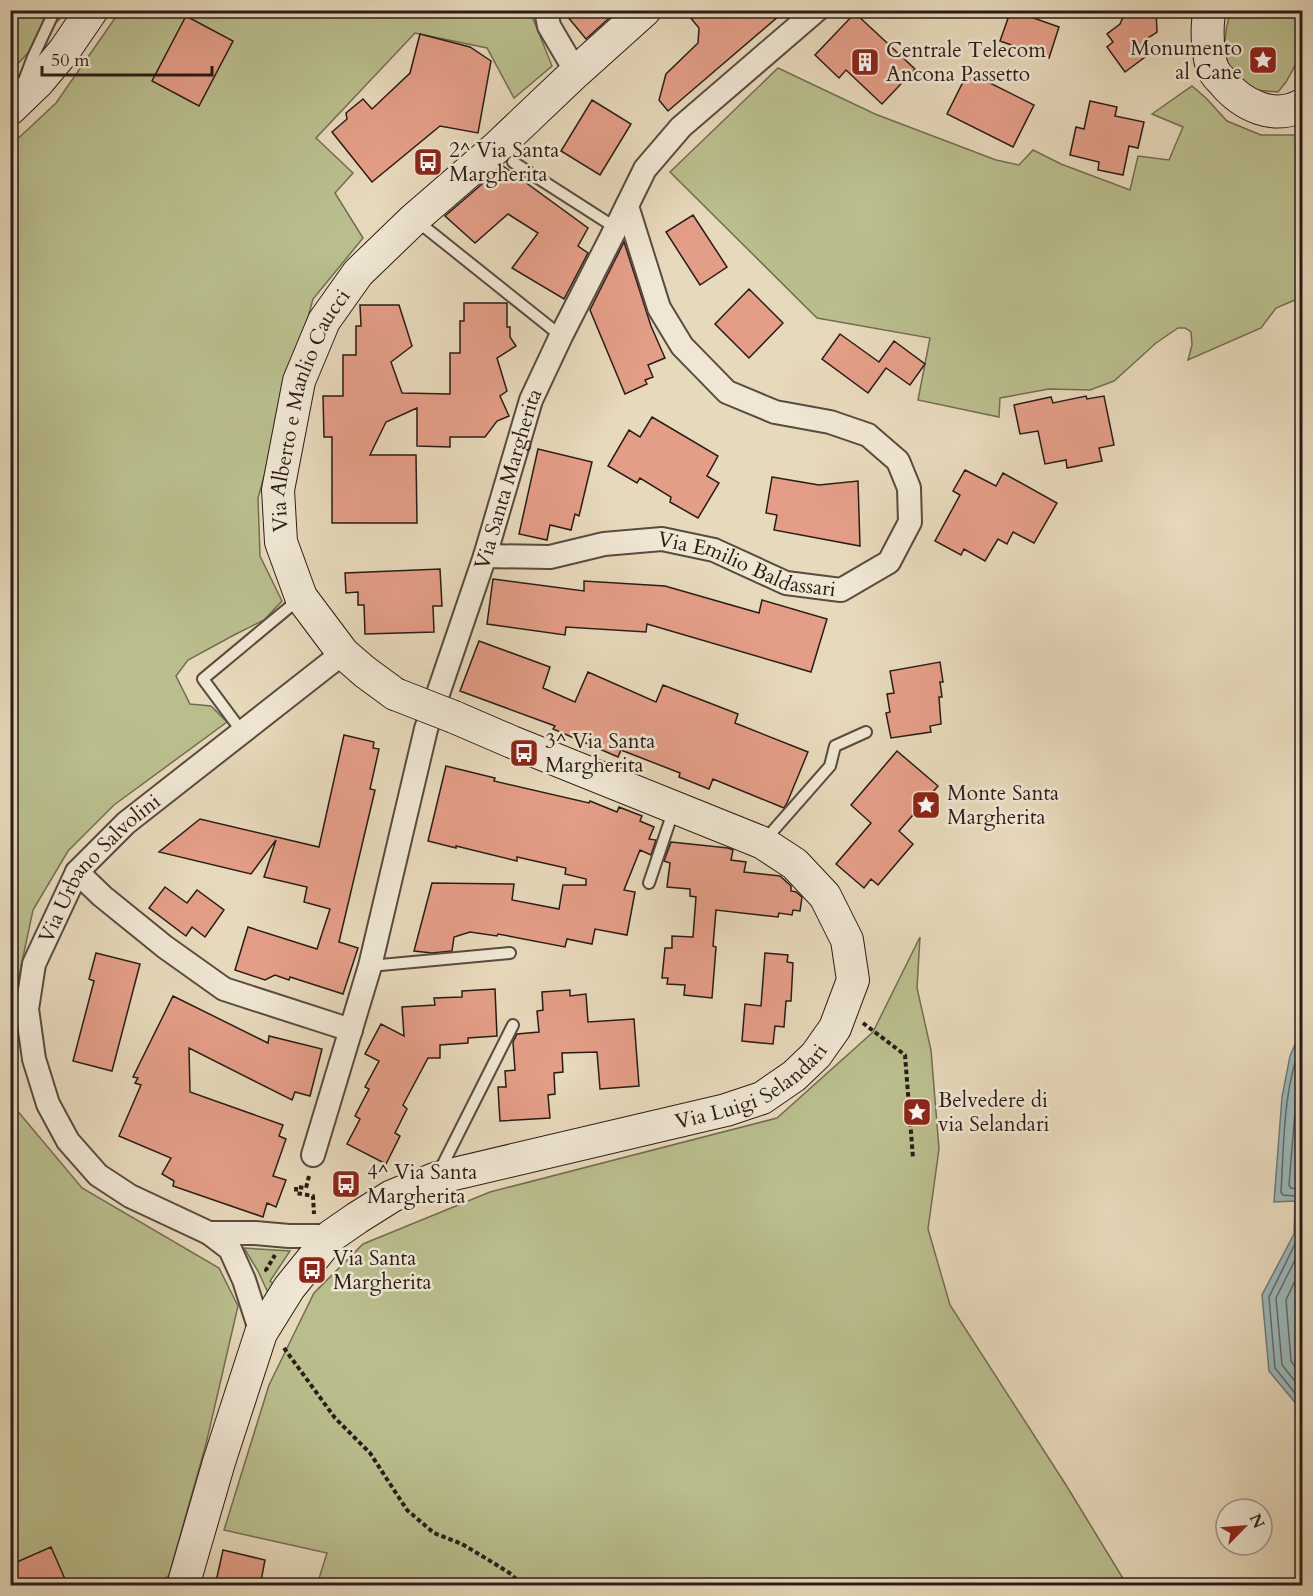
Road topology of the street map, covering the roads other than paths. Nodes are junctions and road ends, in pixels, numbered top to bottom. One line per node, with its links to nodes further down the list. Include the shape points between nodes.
1 (55, 10): 9 (lane)
2 (92, 10): 9 (street, via 64,51)
3 (546, 10): 7 (street, via 549,26)
4 (645, 10): 7 (street, Via Alberto e Manlio Caucci)
5 (817, 10): 11 (street, Via Santa Margherita, via 681,127 645,170)
6 (1210, 10): 8 (street, via 1207,42 1214,70 1229,90 1251,106 1275,111)
7 (576, 72): 12 (street, Via Alberto e Manlio Caucci)
8 (1302, 105)
9 (12, 107)
10 (513, 162): 13 (lane)
11 (627, 206): 13 (street, Via Santa Margherita); 15 (street, Via Emilio Baldassari, via 659,308 682,346 727,392 776,412 830,422 868,435 898,461 909,488 910,522 889,562 841,590 786,583 714,550 662,539 604,544 550,557)
12 (414, 219): 14 (lane); 16 (street, Via Alberto e Manlio Caucci, via 358,273 324,321 299,381 278,490 281,542)
13 (616, 228): 14 (street, Via Santa Margherita)
14 (561, 336): 15 (street, Via Santa Margherita, via 531,400)
15 (484, 556): 25 (street, Via Santa Margherita, via 426,729)
16 (301, 597): 17 (street, Via Alberto e Manlio Caucci); 19 (lane, via 203,679)
17 (343, 653): 19 (street, Via Urbano Salvolini); 20 (street, Via Luigi Selandari, bridge, via 395,694)
18 (866, 732): 21 (lane, via 835,746 830,766)
19 (243, 733): 22 (street, Via Urbano Salvolini, via 126,823)
20 (674, 808): 21 (street, Via Luigi Selandari); 23 (lane)
21 (763, 843): 29 (street, Via Luigi Selandari, via 795,864 825,896 847,940 853,980 835,1028 816,1055 762,1098 726,1110)
22 (77, 872): 27 (street, via 165,947 224,989); 30 (street, Via Urbano Salvolini, via 34,964 27,1009 34,1059 48,1104 68,1141 98,1175 130,1196)
23 (649, 883)
24 (510, 953): 25 (lane)
25 (370, 966): 27 (street, Via Santa Margherita)
26 (513, 1024): 29 (lane)
27 (351, 1030): 28 (street, Via Santa Margherita)
28 (314, 1155)
29 (436, 1178): 31 (street, Via Luigi Selandari, via 392,1196)
30 (209, 1233): 31 (street, Via Urbano Salvolini); 32 (street, Via Urbano Salvolini, via 230,1249)
31 (331, 1236): 32 (street, via 289,1288)
32 (264, 1328): 33 (street)
33 (183, 1586)

